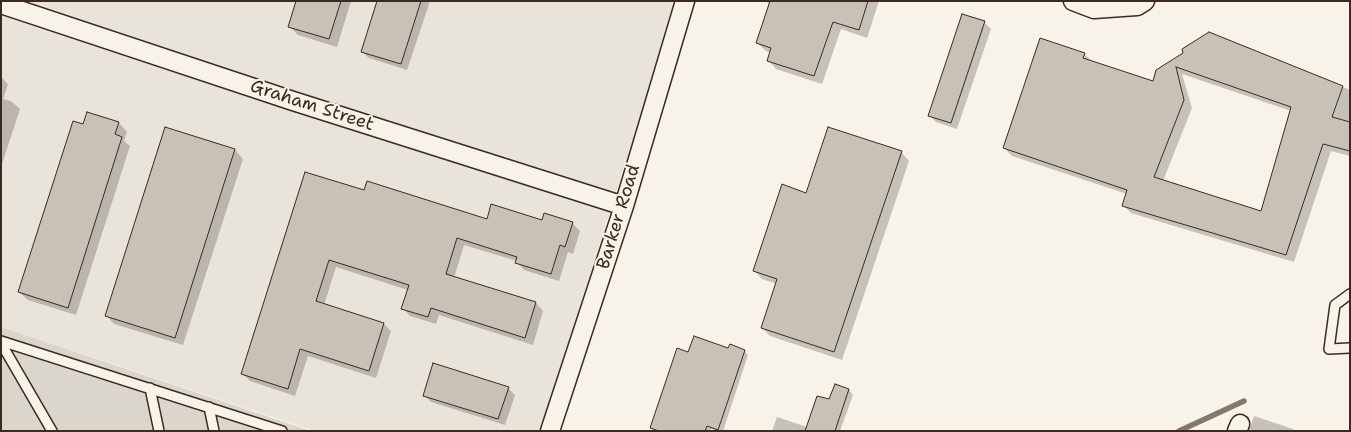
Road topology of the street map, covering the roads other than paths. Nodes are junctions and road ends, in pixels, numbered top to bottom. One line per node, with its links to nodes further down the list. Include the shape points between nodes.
1 (685, 1): 5 (street, Barker Road)
2 (1073, 1): 3 (street, via 1094,9 1137,6)
3 (1145, 1)
4 (1, 4): 5 (street, Graham Street)
5 (624, 206): 15 (street, Barker Road)
6 (1350, 294): 8 (lane, via 1335,305 1329,349)
7 (1, 342): 9 (lane); 12 (lane)
8 (1350, 348)
9 (150, 388): 10 (lane); 13 (lane)
10 (209, 407): 11 (lane); 14 (lane)
11 (279, 430)
12 (52, 431)
13 (159, 431)
14 (214, 431)
15 (550, 431)

